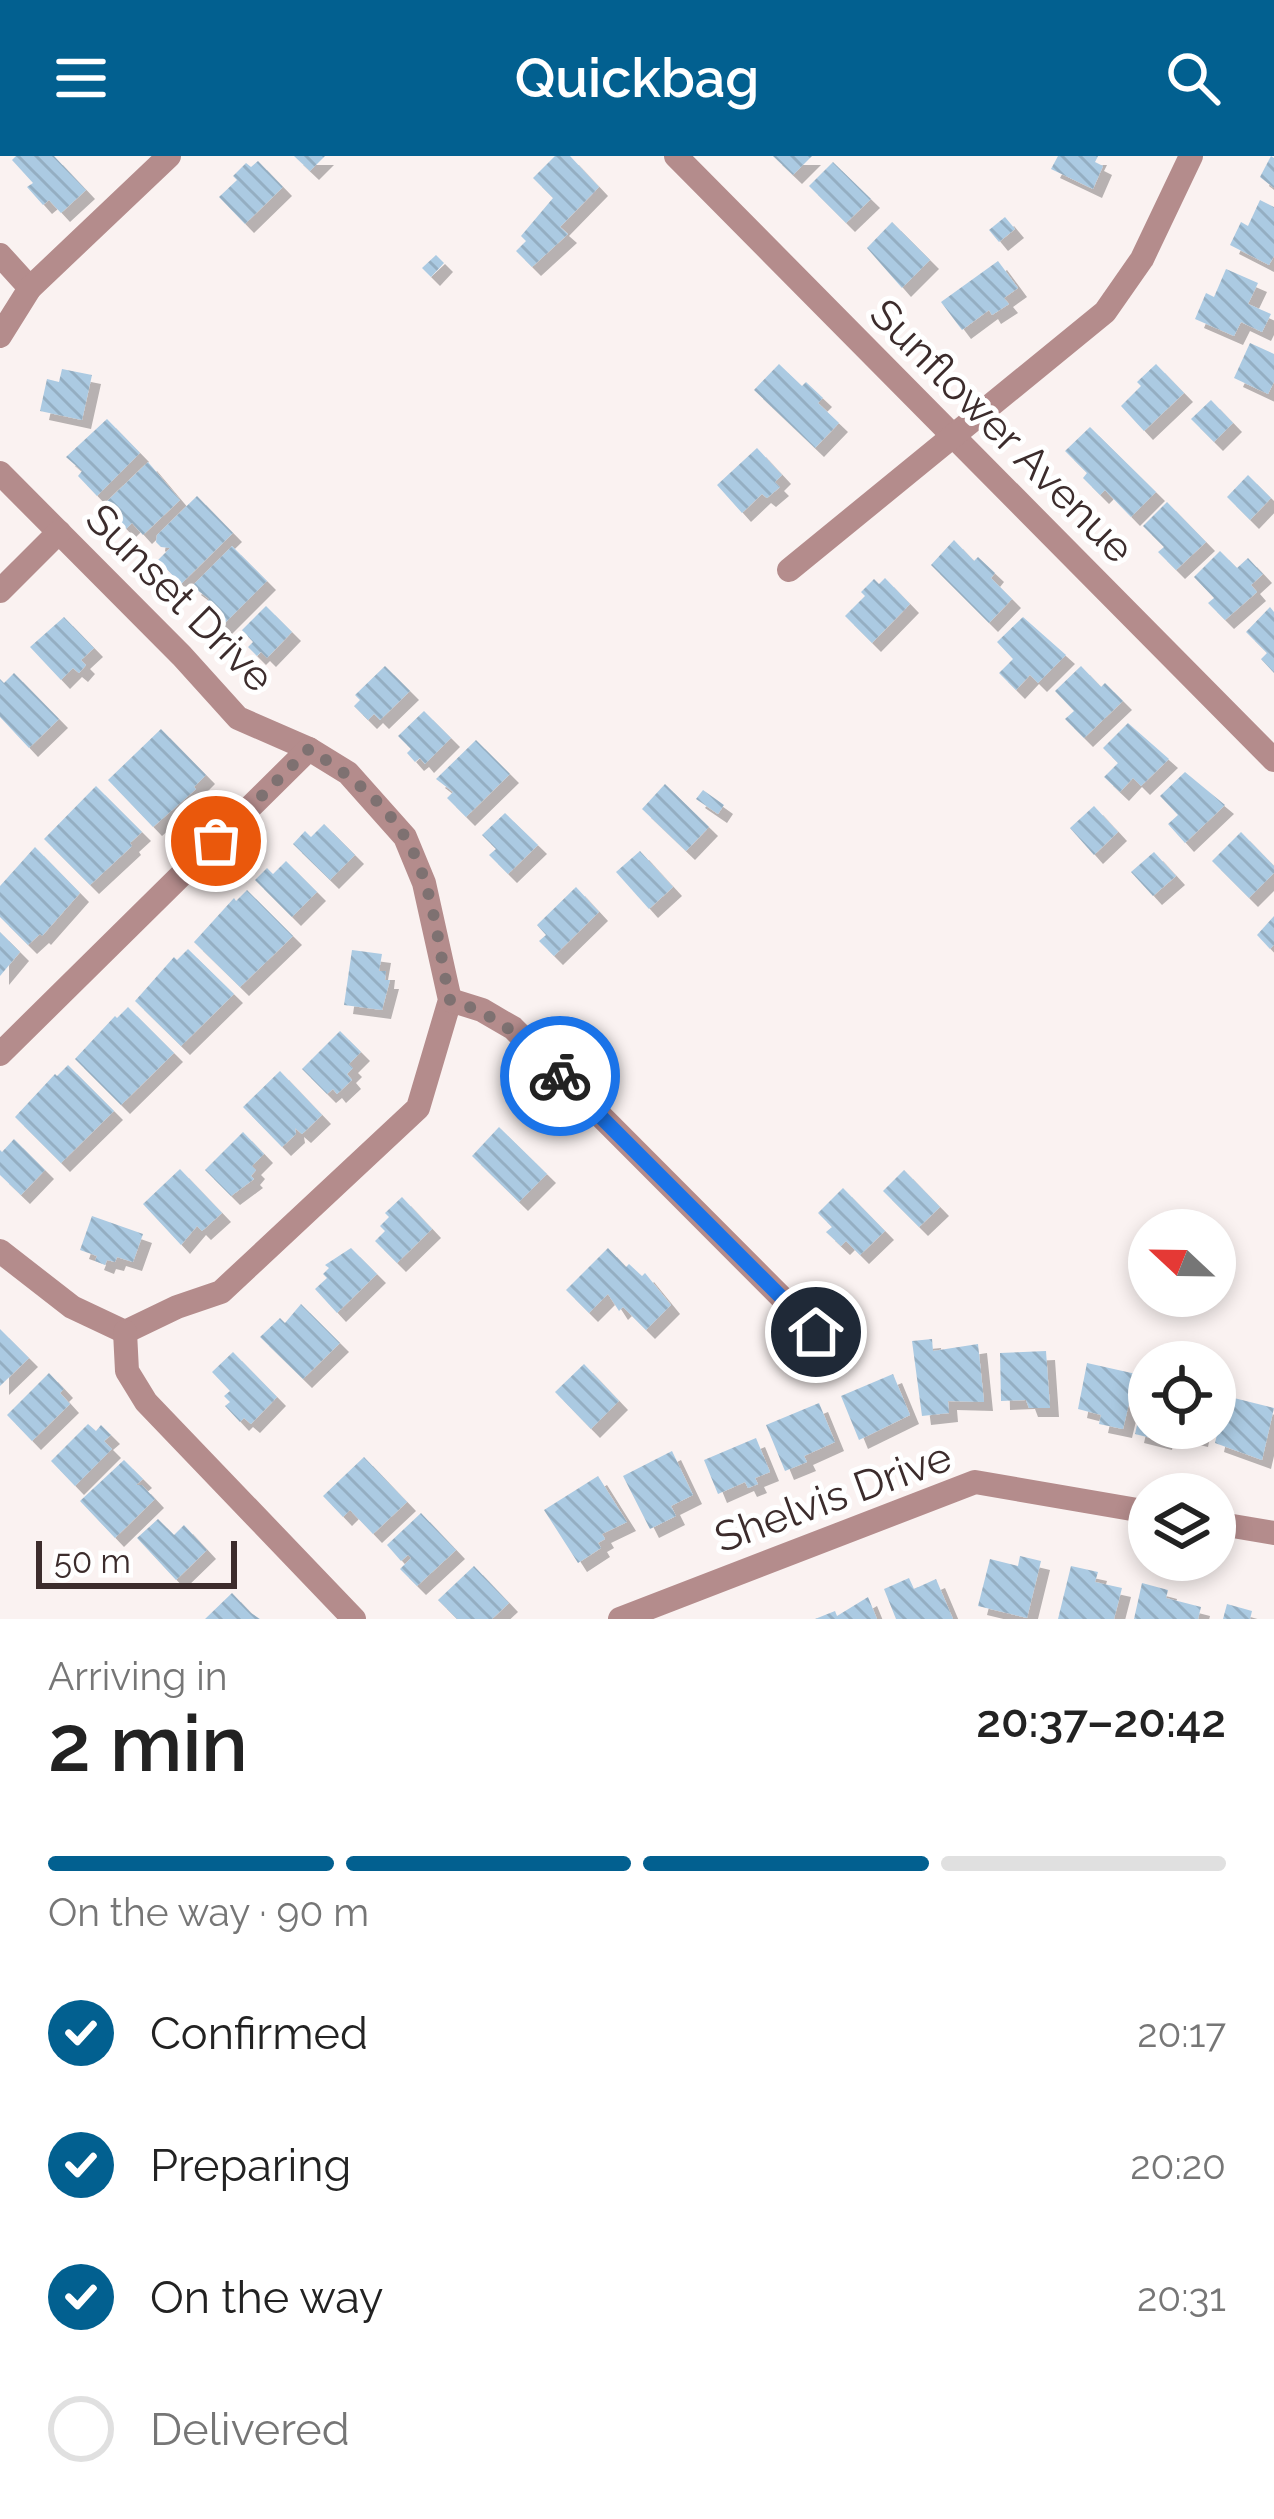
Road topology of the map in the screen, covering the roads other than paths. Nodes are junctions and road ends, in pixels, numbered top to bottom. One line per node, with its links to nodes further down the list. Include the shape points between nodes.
1 (169, 156): 5 (street)
2 (676, 156): 7 (street, Sunflower Avenue)
3 (1191, 156): 7 (street, via 1122,293)
4 (0, 255): 5 (street)
5 (30, 288): 6 (street)
6 (0, 336)
7 (953, 434): 10 (street); 13 (street, Sunflower Avenue)
8 (0, 473): 9 (street, Sunset Drive)
9 (59, 532): 11 (street); 12 (street, Sunset Drive, via 238,718)
10 (789, 569)
11 (0, 592)
12 (309, 749): 14 (street, Sunset Drive, via 348,773 406,837); 15 (street)
13 (1274, 760)
14 (450, 1000): 17 (street, Sunset Drive, via 418,1108 221,1292); 18 (street, via 512,1028)
15 (0, 1054)
16 (0, 1251): 17 (street, via 73,1306)
17 (124, 1332): 22 (street, via 127,1371 146,1402)
18 (816, 1332)
19 (1128, 1508): 23 (street, Shelvis Drive, via 975,1482)
20 (1236, 1527): 21 (street)
21 (1274, 1533)
22 (354, 1619)
23 (620, 1619)

